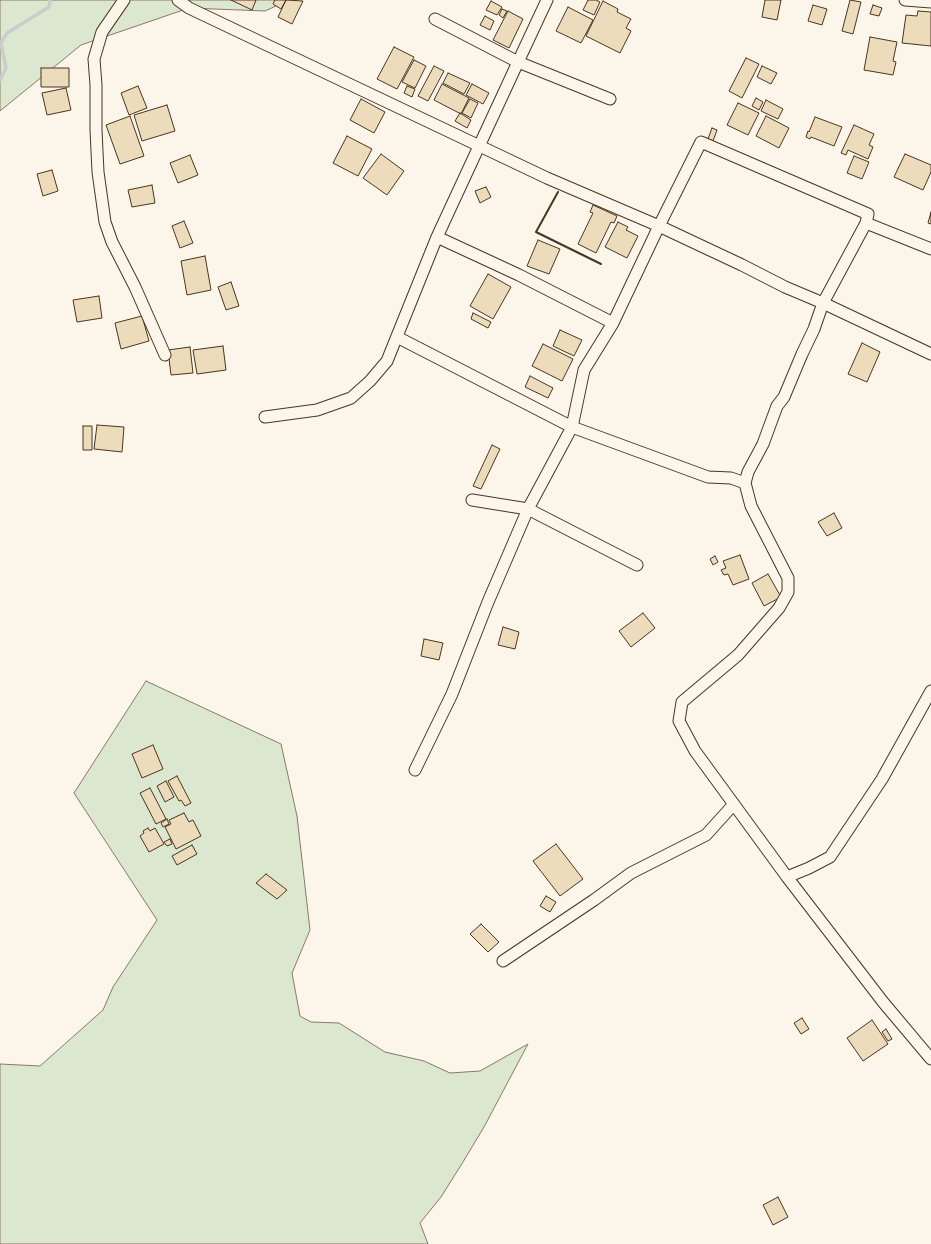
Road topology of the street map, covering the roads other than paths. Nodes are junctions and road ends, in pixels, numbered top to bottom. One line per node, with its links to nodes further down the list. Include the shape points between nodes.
1 (124, 0): 18 (street, via 102,32 94,59 98,172 105,222 112,242)
2 (178, 0): 9 (street, via 203,15)
3 (547, 0): 7 (street)
4 (905, 0): 5 (street)
5 (931, 2)
6 (435, 19): 7 (street)
7 (518, 62): 8 (street); 9 (street)
8 (610, 99)
9 (480, 146): 11 (street); 12 (street)
10 (866, 223): 11 (street, via 868,214 701,142); 13 (street); 14 (street)
11 (659, 226): 14 (street); 15 (street)
12 (437, 237): 15 (street); 16 (street)
13 (931, 249)
14 (823, 303): 17 (street); 21 (street, via 814,329 784,397 777,406)
15 (613, 323): 20 (street, via 584,370)
16 (397, 337): 19 (street, via 387,361 351,398 317,410); 20 (street)
17 (931, 354)
18 (165, 355)
19 (265, 417)
20 (572, 427): 21 (street, via 708,477 732,478); 23 (street)
21 (745, 483): 27 (street, via 751,506 788,578 788,592 779,608 738,655 682,702 679,721 695,751)
22 (472, 500): 23 (street)
23 (528, 509): 24 (street); 26 (street, via 452,694)
24 (637, 564)
25 (931, 691): 28 (street, via 882,778 830,857)
26 (415, 770)
27 (734, 804): 28 (street); 29 (street, via 706,835 631,873)
28 (786, 877): 30 (street, via 883,1002)
29 (504, 961)
30 (931, 1059)

